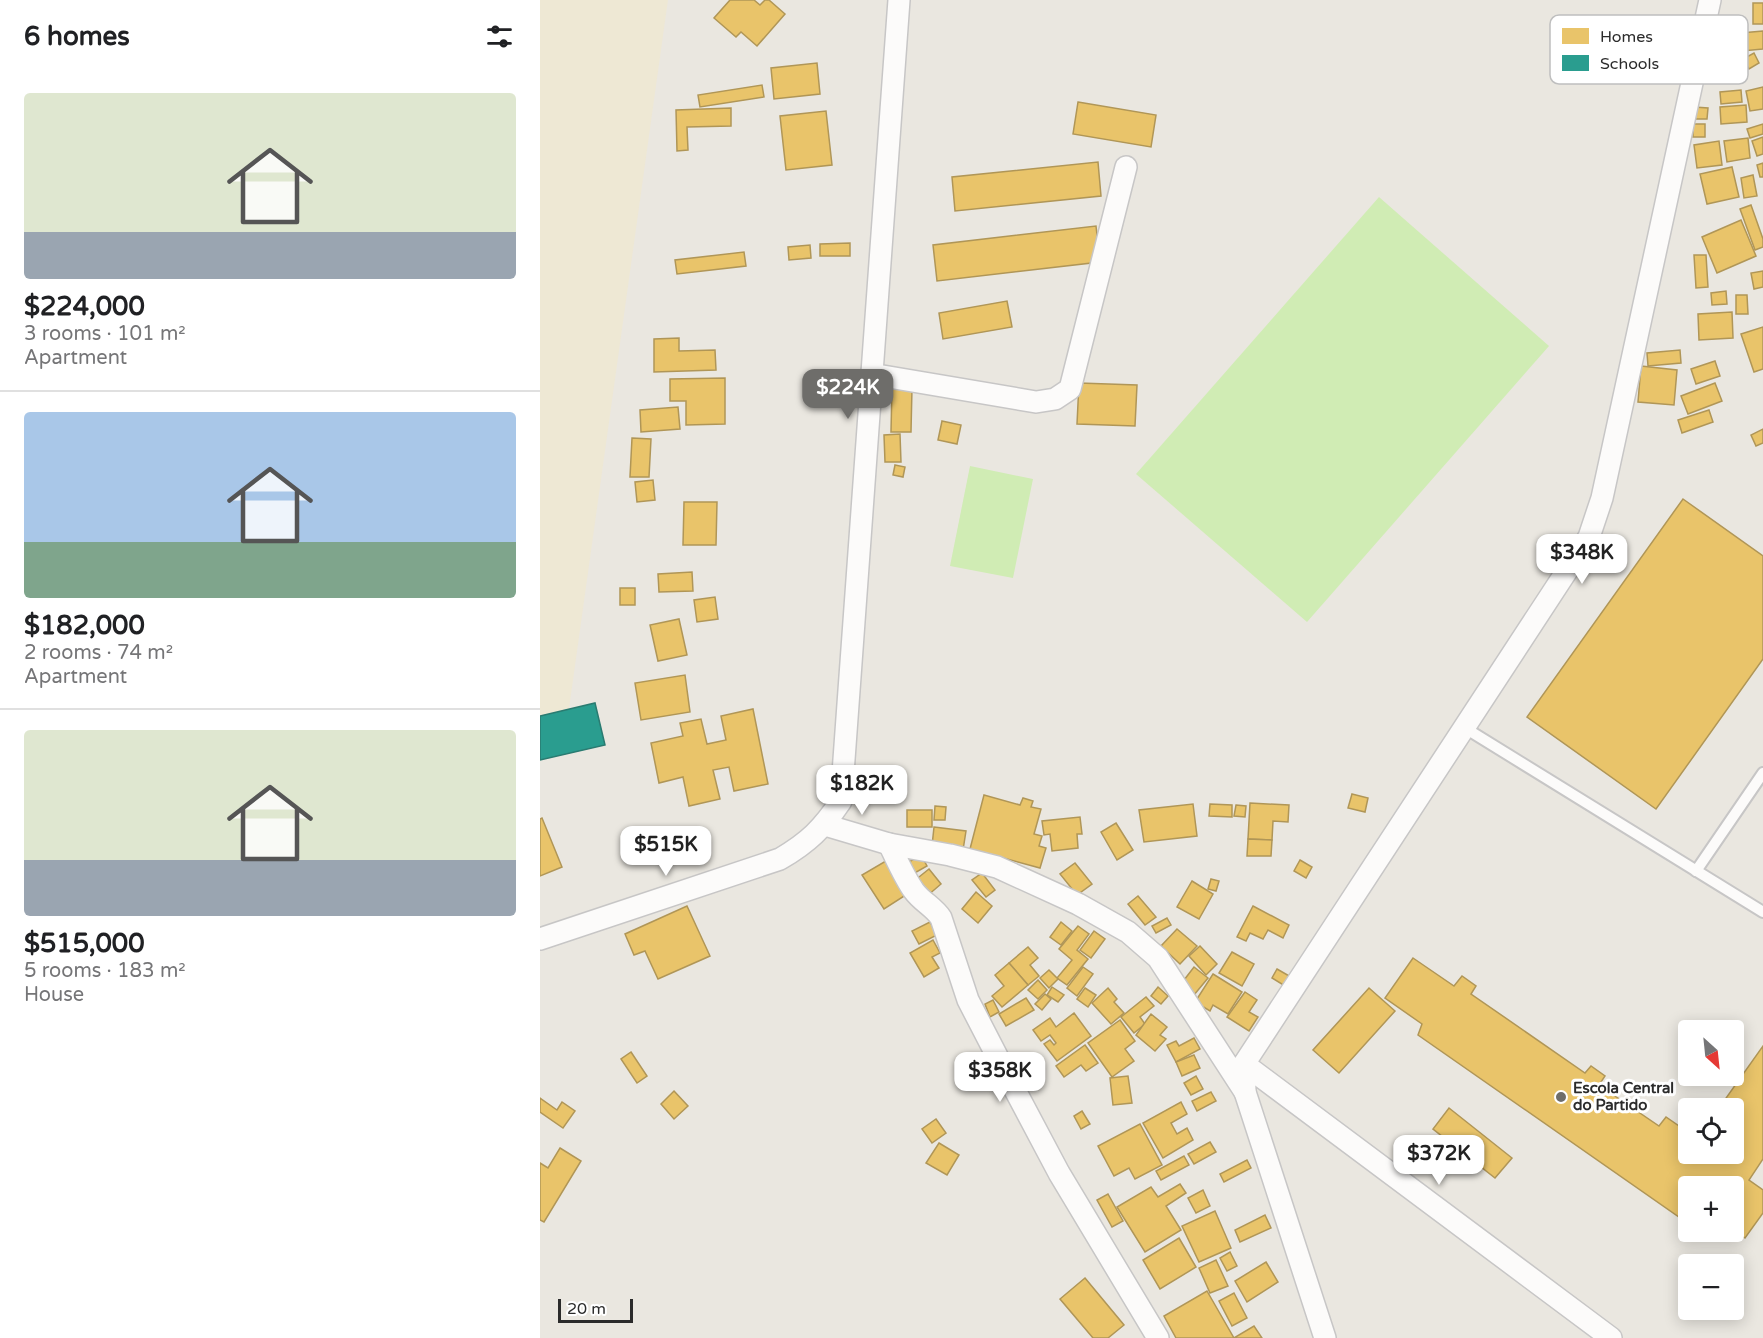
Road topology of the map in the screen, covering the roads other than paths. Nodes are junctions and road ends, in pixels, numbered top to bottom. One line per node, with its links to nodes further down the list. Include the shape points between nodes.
1 (899, 0): 6 (street)
2 (1710, 0): 3 (street)
3 (1707, 15)
4 (1692, 84): 7 (street, via 1602,498 1589,537)
5 (1126, 167): 6 (street, via 1070,389 1055,399 1036,402)
6 (871, 374): 9 (street, via 841,801)
7 (1465, 728): 11 (lane); 14 (street)
8 (1763, 773): 11 (lane)
9 (825, 825): 10 (street); 13 (street, via 806,844 780,859)
10 (889, 844): 15 (street, via 997,867 1128,932 1158,958); 16 (street, via 914,890 941,918 968,1000 1059,1173)
11 (1696, 871): 12 (lane)
12 (1763, 912)
13 (540, 939)
14 (1244, 1064): 15 (street); 18 (street)
15 (1245, 1092): 17 (street)
16 (1158, 1338)
17 (1325, 1338)
18 (1611, 1338)

